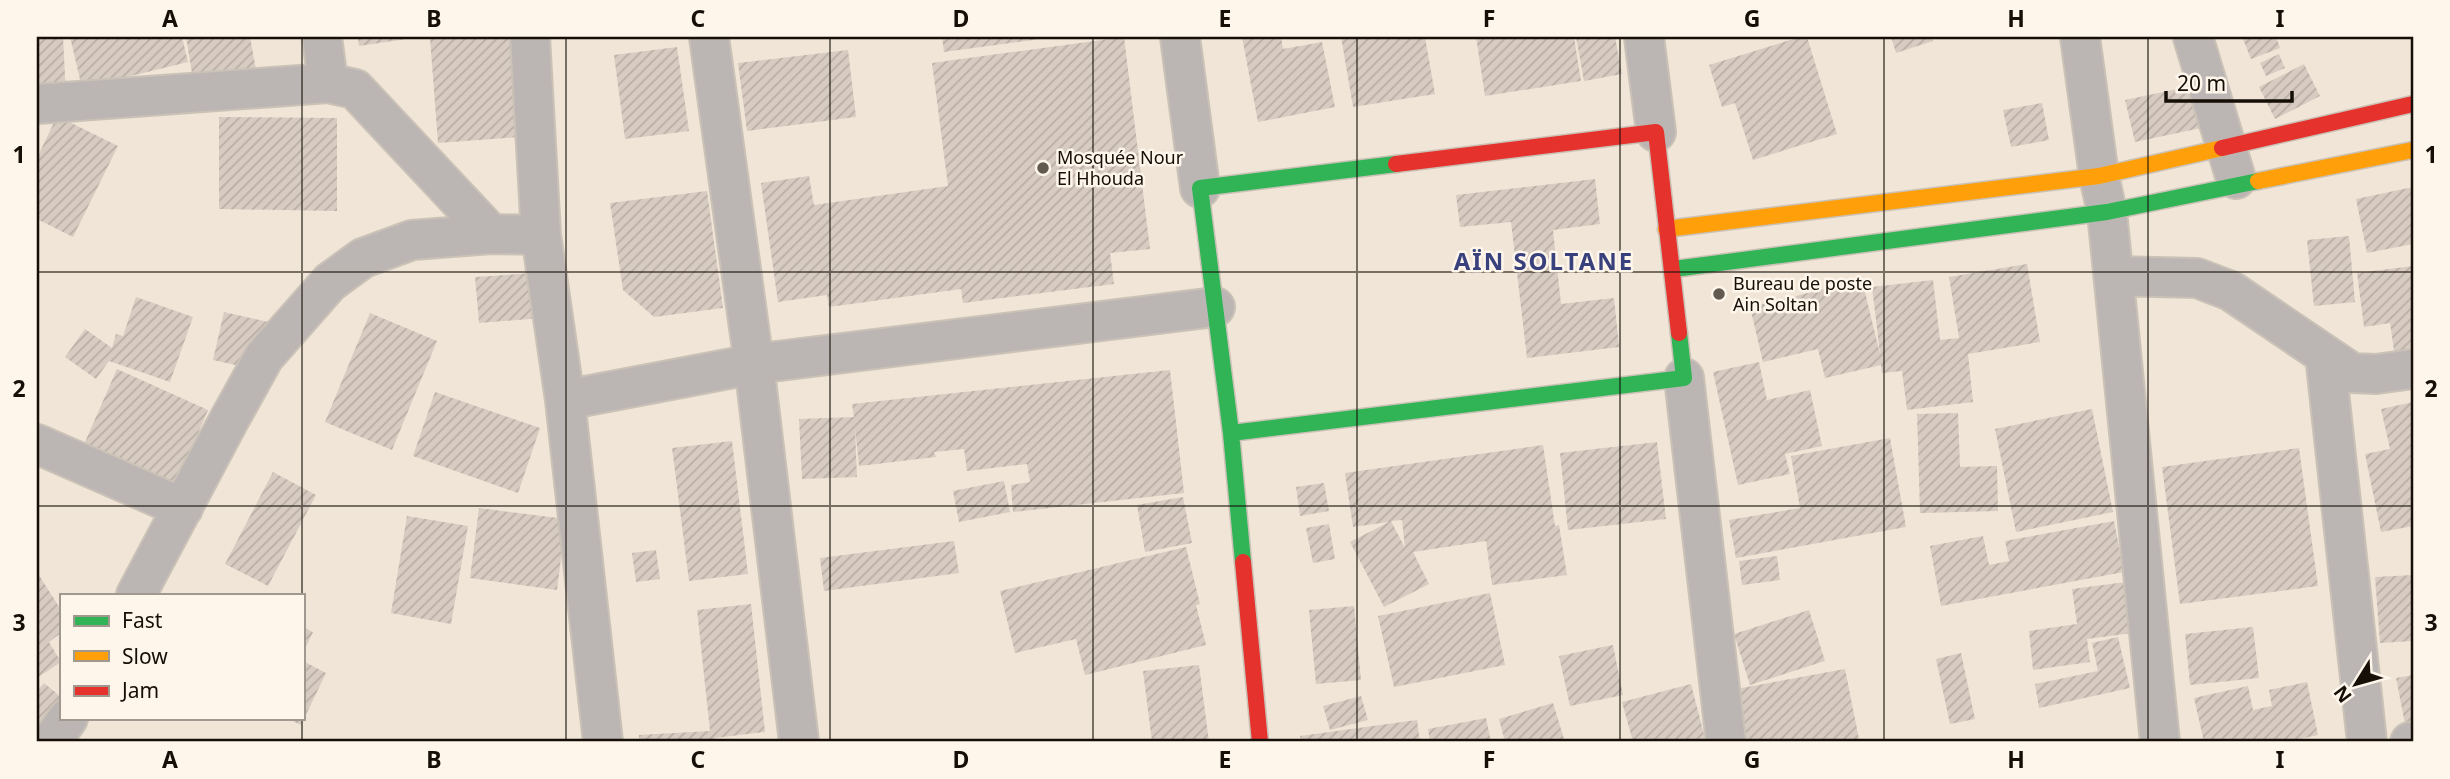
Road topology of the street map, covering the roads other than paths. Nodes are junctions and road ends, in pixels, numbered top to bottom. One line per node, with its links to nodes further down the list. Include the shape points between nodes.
1 (322, 37): 8 (street)
2 (530, 37): 19 (street)
3 (709, 37): 24 (street)
4 (1180, 37): 15 (street)
5 (1644, 37): 11 (street)
6 (2080, 37): 16 (street)
7 (2193, 37): 12 (street)
8 (328, 83): 9 (street); 18 (street, via 355,89)
9 (37, 104)
10 (2413, 104): 12 (main road)
11 (1656, 132): 15 (main road); 17 (main road)
12 (2226, 147): 14 (street); 16 (main road)
13 (2413, 150): 14 (main road)
14 (2238, 185): 16 (main road)
15 (1199, 188): 22 (main road)
16 (2103, 194): 17 (main road); 20 (main road); 21 (street)
17 (1667, 229): 20 (main road)
18 (491, 234): 19 (street); 30 (street, via 412,240 363,258 330,282 264,358)
19 (541, 235): 27 (street)
20 (1674, 269): 26 (main road)
21 (2114, 276): 23 (street, via 2197,278 2231,291); 38 (street)
22 (1215, 307): 24 (street); 28 (main road)
23 (2325, 355): 25 (street, via 2352,373); 39 (street)
24 (754, 364): 27 (street); 35 (street)
25 (2413, 369)
26 (1684, 378): 28 (main road); 37 (street)
27 (565, 400): 34 (street)
28 (1231, 433): 36 (main road)
29 (37, 444): 30 (street)
30 (183, 508): 31 (street)
31 (137, 594)
32 (67, 720): 33 (street)
33 (51, 742)
34 (603, 742)
35 (799, 742)
36 (1260, 742)
37 (1726, 742)
38 (2160, 742)
39 (2367, 742)

